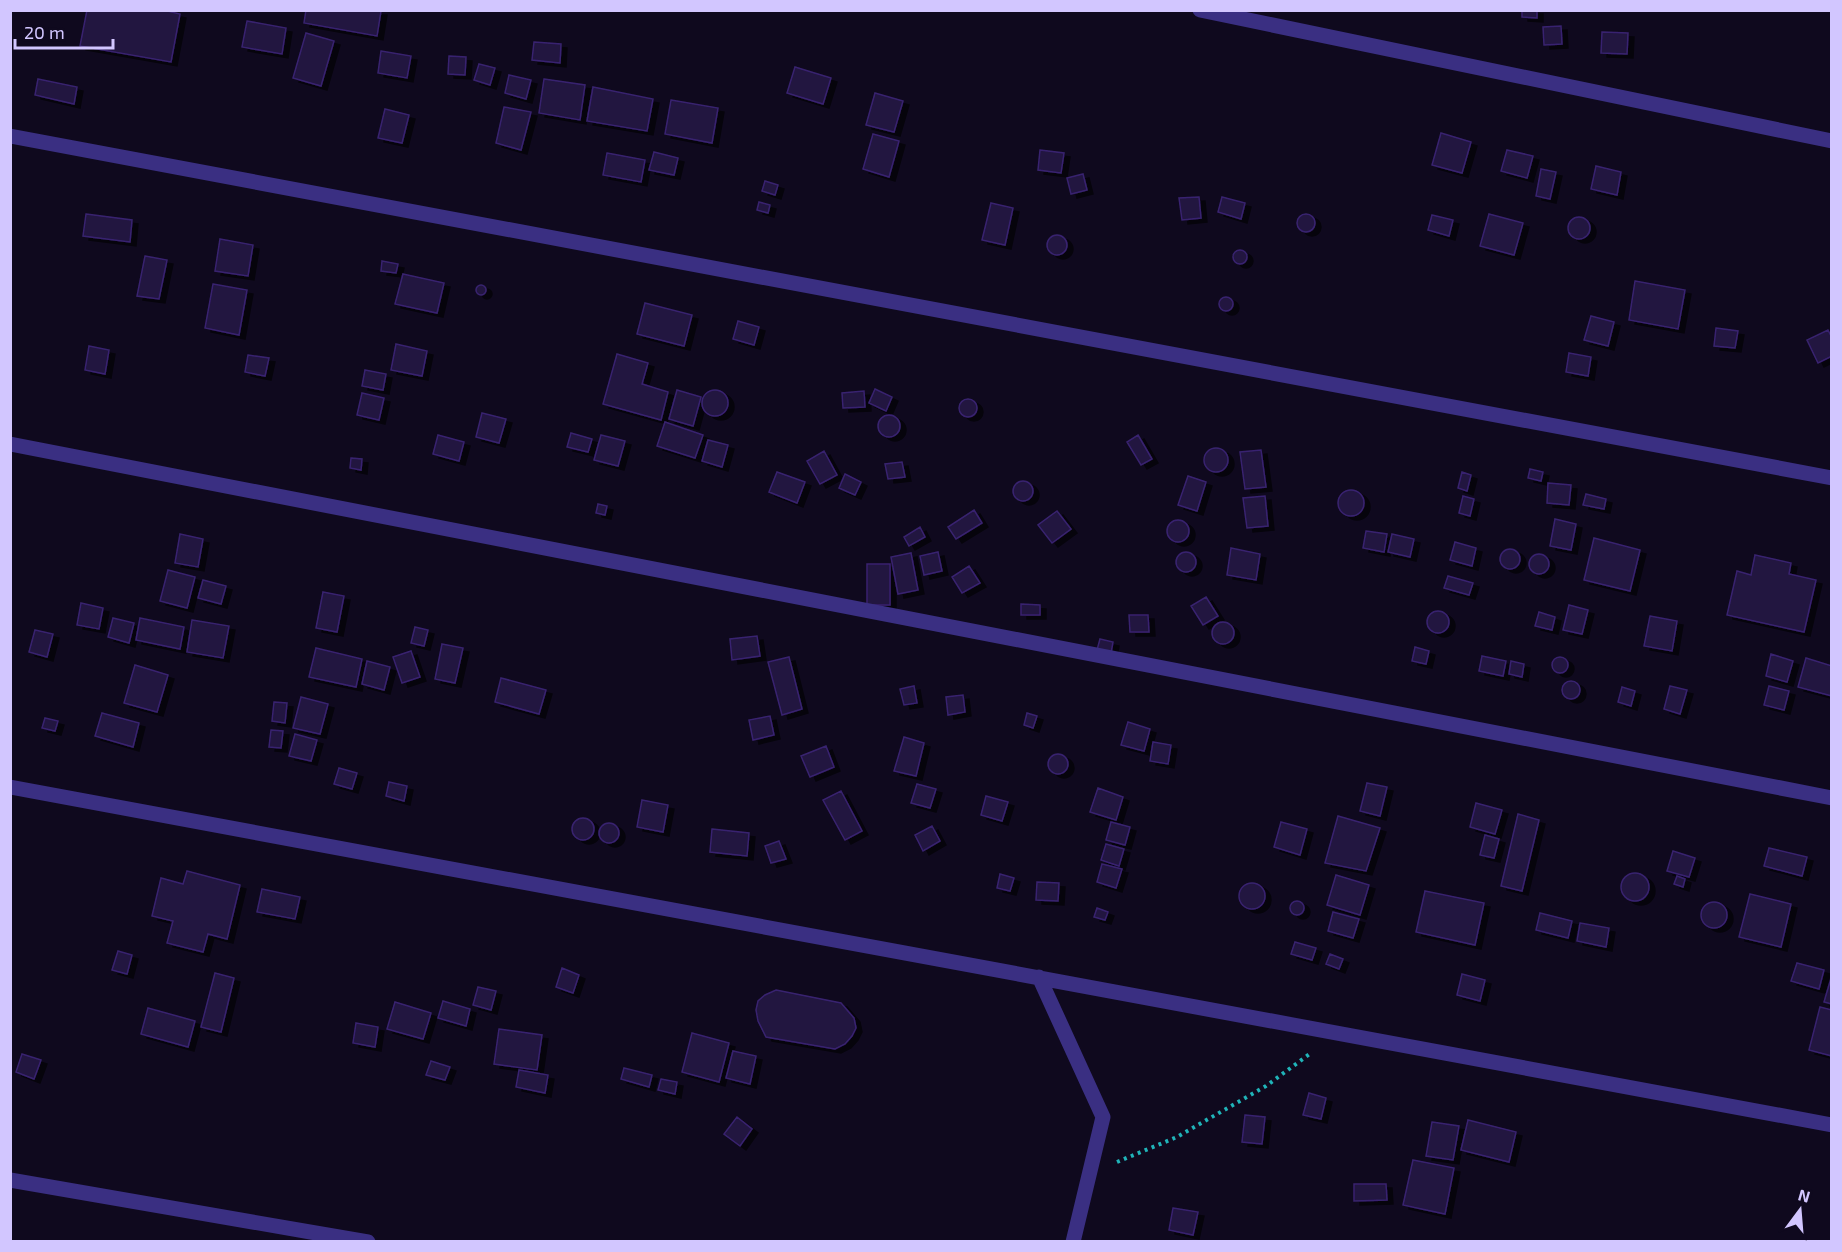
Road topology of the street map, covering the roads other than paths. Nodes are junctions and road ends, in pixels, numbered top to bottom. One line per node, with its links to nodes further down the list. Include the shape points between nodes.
1 (1200, 10): 3 (street)
2 (10, 136): 5 (street)
3 (1832, 141)
4 (10, 444): 7 (street)
5 (1832, 478)
6 (10, 787): 8 (street)
7 (1832, 798)
8 (1039, 977): 9 (street); 12 (street, via 1103,1117)
9 (1832, 1125)
10 (10, 1180): 11 (street)
11 (368, 1242)
12 (1072, 1242)

